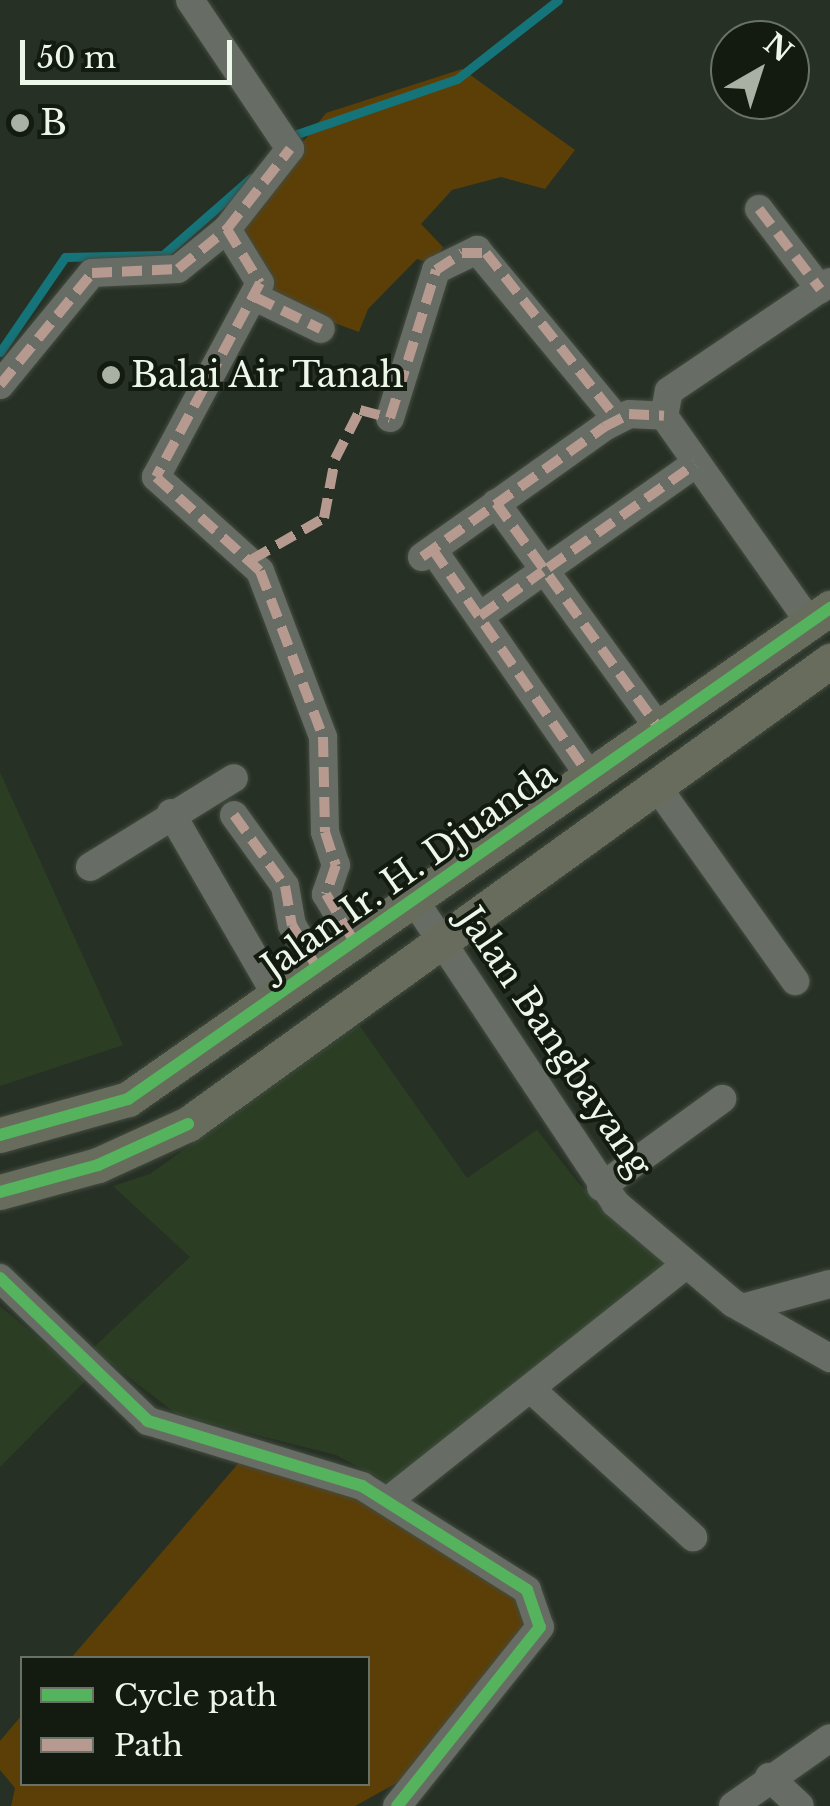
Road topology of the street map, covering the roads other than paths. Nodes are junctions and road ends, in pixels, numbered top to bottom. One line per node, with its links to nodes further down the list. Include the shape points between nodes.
1 (190, 0): 3 (street, via 290,149)
2 (760, 209): 4 (street)
3 (227, 229): 5 (street, via 261,272); 7 (street, via 178,269 92,273)
4 (825, 285): 8 (street, via 669,391)
5 (254, 297): 6 (street); 26 (street, via 156,477 260,571 323,737 325,832 336,865 326,894)
6 (321, 329)
7 (0, 384)
8 (664, 416): 10 (street); 11 (street)
9 (390, 418): 10 (street, via 436,270 477,250)
10 (618, 420): 12 (street)
11 (695, 464): 13 (street); 15 (street)
12 (496, 503): 13 (street); 14 (street, via 427,553)
13 (545, 569): 14 (street); 17 (street)
14 (480, 616): 19 (street)
15 (820, 616): 17 (main road, Jalan Ir. H. Djuanda)
16 (830, 661): 20 (main road)
17 (659, 728): 19 (main road, Jalan Ir. H. Djuanda)
18 (234, 778): 21 (street)
19 (591, 778): 24 (main road, Jalan Ir. H. Djuanda)
20 (658, 788): 25 (main road); 28 (street)
21 (171, 813): 23 (street); 29 (street)
22 (234, 815): 27 (street, via 286,886 292,925)
23 (90, 867)
24 (416, 902): 25 (street, Jalan Bangbayang); 26 (main road, Jalan Ir. H. Djuanda)
25 (446, 943): 32 (main road); 34 (street, Jalan Bangbayang)
26 (356, 945): 27 (main road, Jalan Ir. H. Djuanda)
27 (319, 971): 29 (main road, Jalan Ir. H. Djuanda)
28 (795, 980)
29 (278, 998): 30 (main road, Jalan Ir. H. Djuanda)
30 (163, 1076): 32 (main road); 33 (main road, Jalan Ir. H. Djuanda, via 128,1099)
31 (722, 1099): 34 (street)
32 (188, 1124): 35 (main road, via 98,1165)
33 (0, 1135)
34 (601, 1187): 36 (street, Jalan Bangbayang)
35 (0, 1192)
36 (684, 1266): 39 (street, Jalan Bangbayang); 41 (street)
37 (0, 1278): 42 (street, via 148,1421)
38 (830, 1284): 39 (street)
39 (742, 1308): 40 (street, Jalan Bangbayang)
40 (830, 1358)
41 (533, 1390): 42 (street); 43 (street)
42 (389, 1500): 46 (street, via 527,1590 540,1627)
43 (693, 1537)
44 (830, 1738): 45 (street)
45 (770, 1777): 47 (street); 48 (street)
46 (397, 1806)
47 (733, 1806)
48 (800, 1806)

